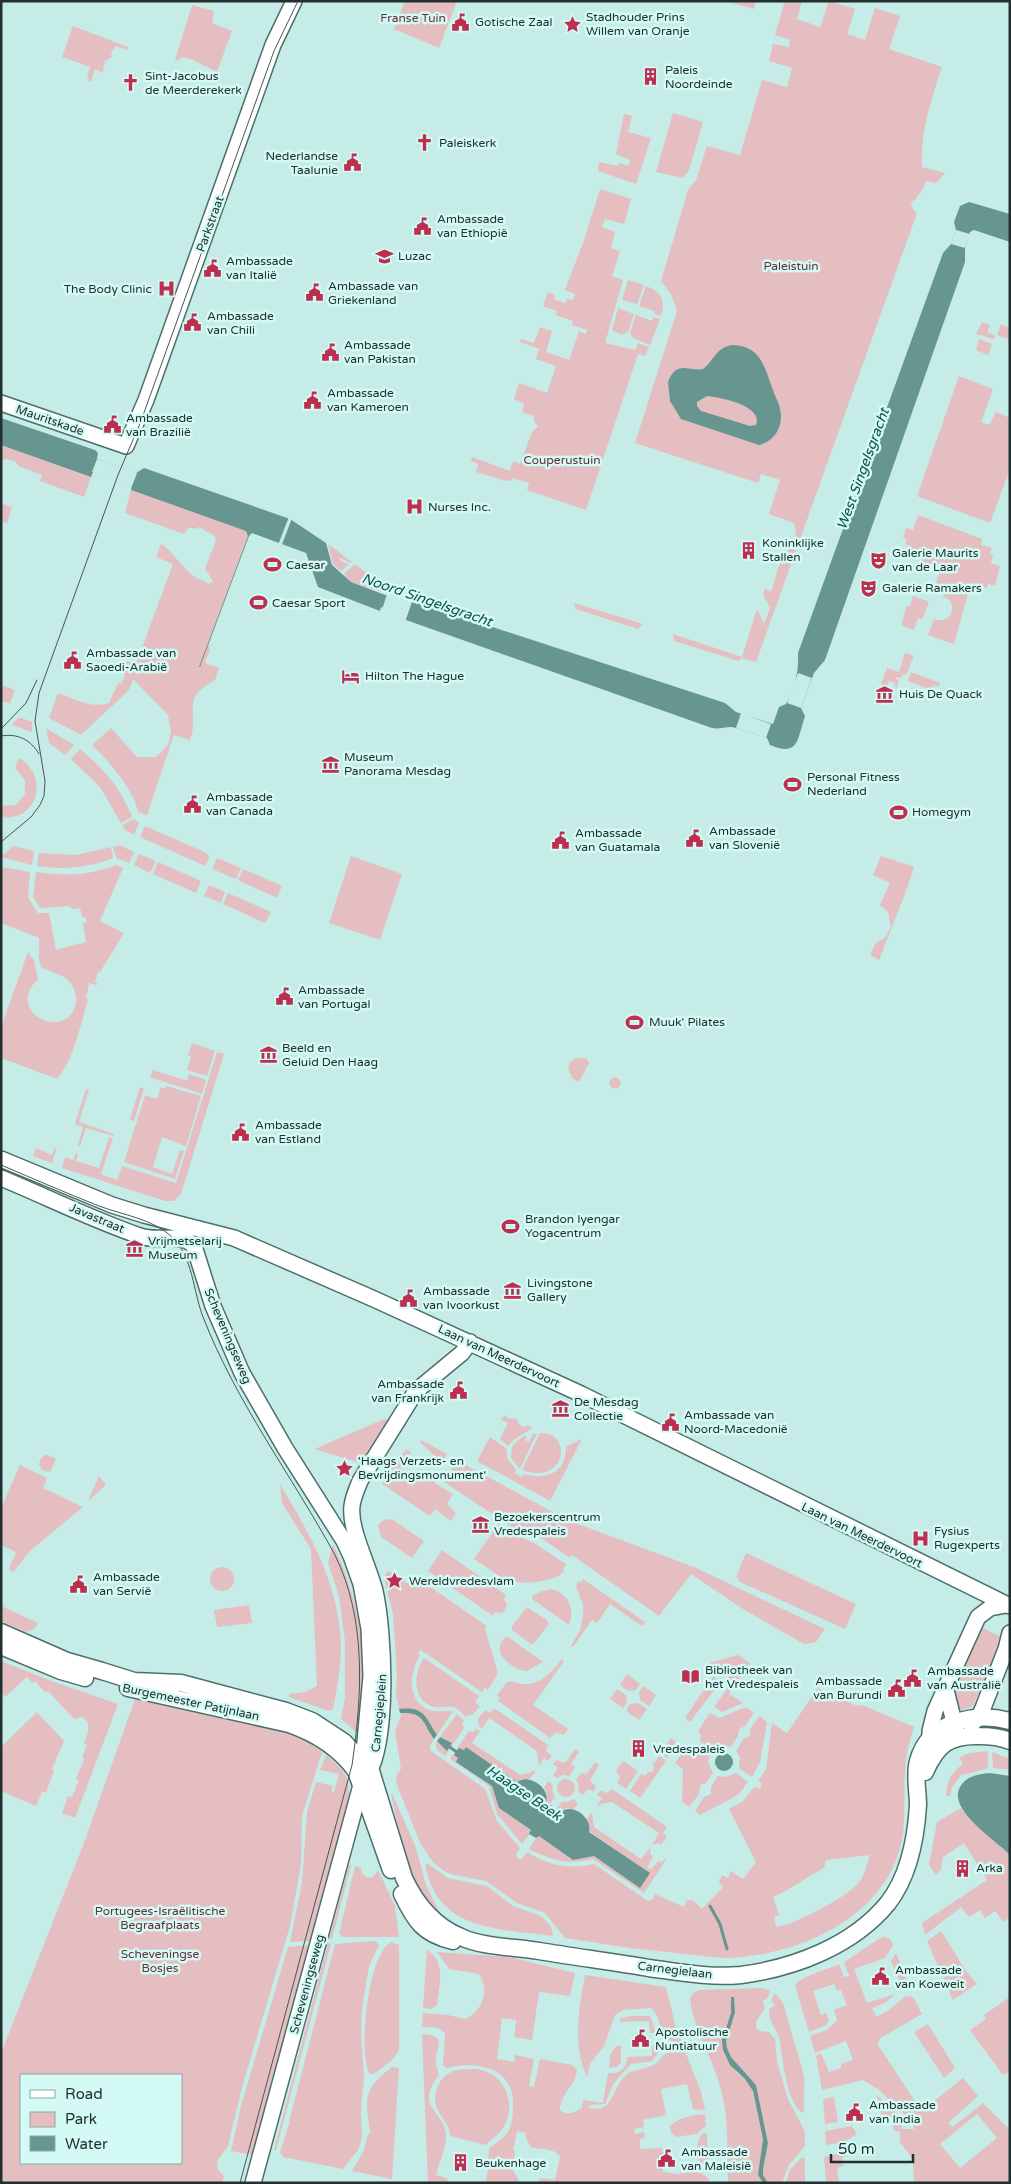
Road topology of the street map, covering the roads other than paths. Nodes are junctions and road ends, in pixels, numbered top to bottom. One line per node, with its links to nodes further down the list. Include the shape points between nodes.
1 (294, 1): 3 (street, Parkstraat, via 273,46 146,400)
2 (1, 403): 3 (street, Mauritskade)
3 (126, 446)
4 (1, 1159): 6 (street, Javastraat, via 112,1205)
5 (1, 1178): 7 (street, Javastraat, via 142,1237 183,1238)
6 (196, 1228): 8 (street, Laan van Meerdervoort, via 234,1238)
7 (194, 1246): 9 (street, Scheveningseweg, via 213,1306 242,1373)
8 (470, 1342): 10 (street, Laan van Meerdervoort); 21 (street, Carnegieplein, via 462,1353 416,1391 360,1481 352,1506 353,1524 375,1590 384,1651 376,1753)
9 (285, 1448): 21 (street, Carnegieplein, via 344,1541 361,1584 368,1614 371,1676)
10 (1009, 1608): 15 (street, Carnegielaan, via 990,1608 978,1617)
11 (1, 1632): 21 (main road, Burgemeester Patijnlaan, via 67,1661 134,1681 181,1683 299,1715 331,1732)
12 (1010, 1633): 14 (street)
13 (1, 1646): 22 (main road, Burgemeester Patijnlaan, via 86,1678 300,1728 347,1759)
14 (1008, 1647): 16 (street)
15 (946, 1690): 18 (street); 19 (street, Carnegielaan, via 935,1711)
16 (979, 1717): 17 (main road, Carnegielaan); 18 (main road, Carnegielaan, via 965,1718)
17 (1010, 1721)
18 (958, 1731): 19 (main road, Carnegielaan); 20 (main road); 23 (main road, Carnegielaan, via 934,1753)
19 (930, 1740): 23 (main road, Carnegielaan, via 918,1760)
20 (1010, 1741)
21 (367, 1766): 22 (street, Carnegieplein); 24 (main road, Carnegielaan, via 411,1893 441,1926)
22 (361, 1785): 24 (main road, Carnegielaan, via 395,1880 418,1924 443,1938); 25 (street, Scheveningseweg)
23 (917, 1787): 24 (main road, Carnegielaan, via 913,1844 906,1869 889,1901 846,1939 796,1962 739,1975 712,1976)
24 (473, 1941)
25 (253, 2183)

